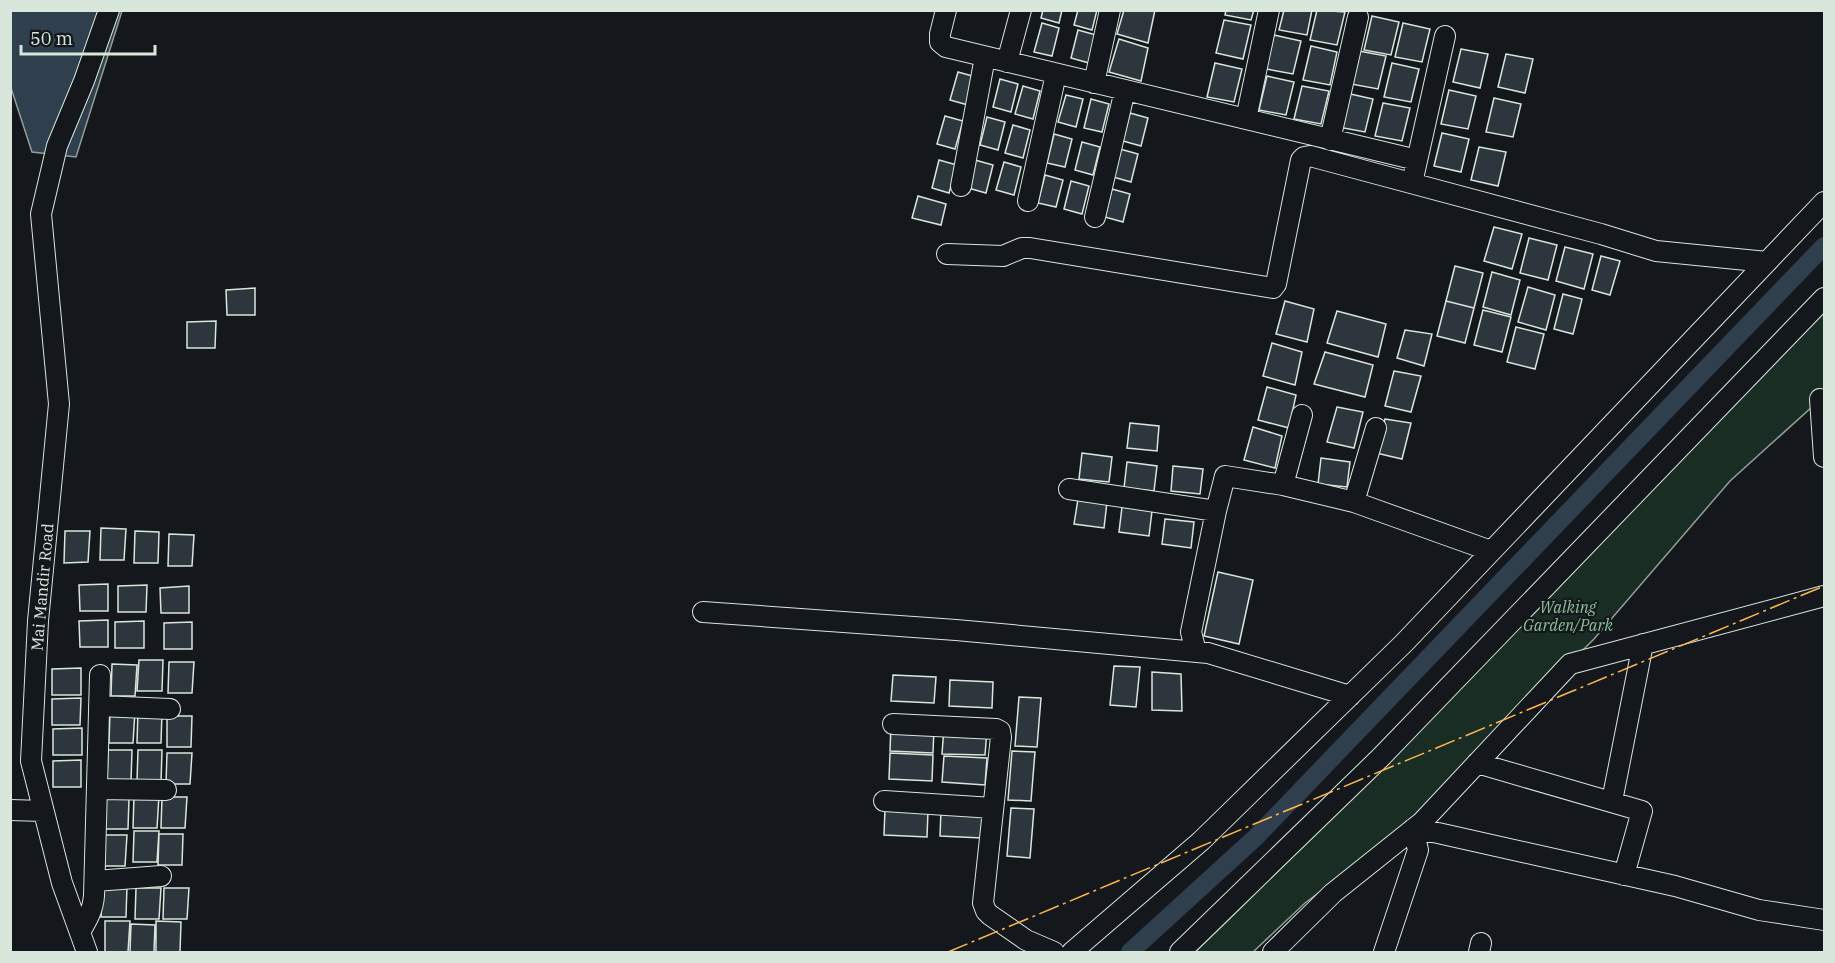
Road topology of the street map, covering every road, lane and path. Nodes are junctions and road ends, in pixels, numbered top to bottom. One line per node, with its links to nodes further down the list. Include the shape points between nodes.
1 (109, 10): 49 (street, Mai Mandir Road, via 57,146 41,214 59,404 38,621 31,760)
2 (946, 10): 8 (street, via 940,42)
3 (1021, 10): 9 (street)
4 (1110, 10): 11 (street)
5 (1269, 10): 13 (street)
6 (1358, 17): 14 (street)
7 (1445, 36): 15 (street)
8 (985, 57): 9 (street); 17 (street)
9 (1007, 62): 10 (street)
10 (1056, 74): 11 (street); 18 (street)
11 (1094, 83): 12 (street)
12 (1125, 90): 13 (street); 20 (street)
13 (1246, 119): 14 (street)
14 (1330, 140): 15 (street)
15 (1417, 160): 16 (street)
16 (1411, 184): 21 (street, via 1304,157 1273,288 1030,248 1003,256); 22 (street, via 1656,251)
17 (961, 186)
18 (1029, 201)
19 (1824, 202): 22 (street)
20 (1095, 217)
21 (946, 254)
22 (1767, 262): 32 (street)
23 (1824, 298): 60 (street, via 1381,757)
24 (1820, 399): 27 (street)
25 (1302, 416): 28 (street)
26 (1376, 428): 30 (street)
27 (1824, 457)
28 (1283, 485): 30 (street); 31 (street, via 1225,476)
29 (1069, 489): 31 (street)
30 (1354, 502): 32 (street)
31 (1216, 511): 36 (street, via 1191,632)
32 (1491, 551): 38 (street)
33 (1824, 596): 35 (street)
34 (703, 612): 36 (street)
35 (1643, 644): 42 (street, via 1570,664); 46 (street)
36 (1196, 652): 38 (street)
37 (100, 675): 39 (street)
38 (1350, 696): 59 (street, via 1201,841)
39 (99, 706): 40 (street); 43 (street)
40 (170, 710)
41 (893, 724): 47 (street, via 1000,731)
42 (1477, 763): 46 (street); 50 (street)
43 (97, 789): 44 (street); 53 (street)
44 (166, 790)
45 (884, 801): 47 (street)
46 (1612, 801): 51 (street, via 1642,811)
47 (993, 808): 58 (street, via 983,895 986,911 1026,939)
48 (10, 810): 49 (street)
49 (44, 811): 55 (street, Mai Mandir Road, via 62,883)
50 (1413, 829): 51 (street); 61 (street, via 1334,893); 62 (street, via 1418,850)
51 (1624, 875): 54 (street, via 1758,909)
52 (161, 876): 53 (street)
53 (94, 881): 55 (street, via 93,906)
54 (1824, 920)
55 (83, 927): 56 (street, Mai Mandir Road); 57 (street)
56 (87, 952)
57 (99, 952)
58 (1054, 952)
59 (1072, 952)
60 (1180, 952)
61 (1273, 952)
62 (1384, 952)

